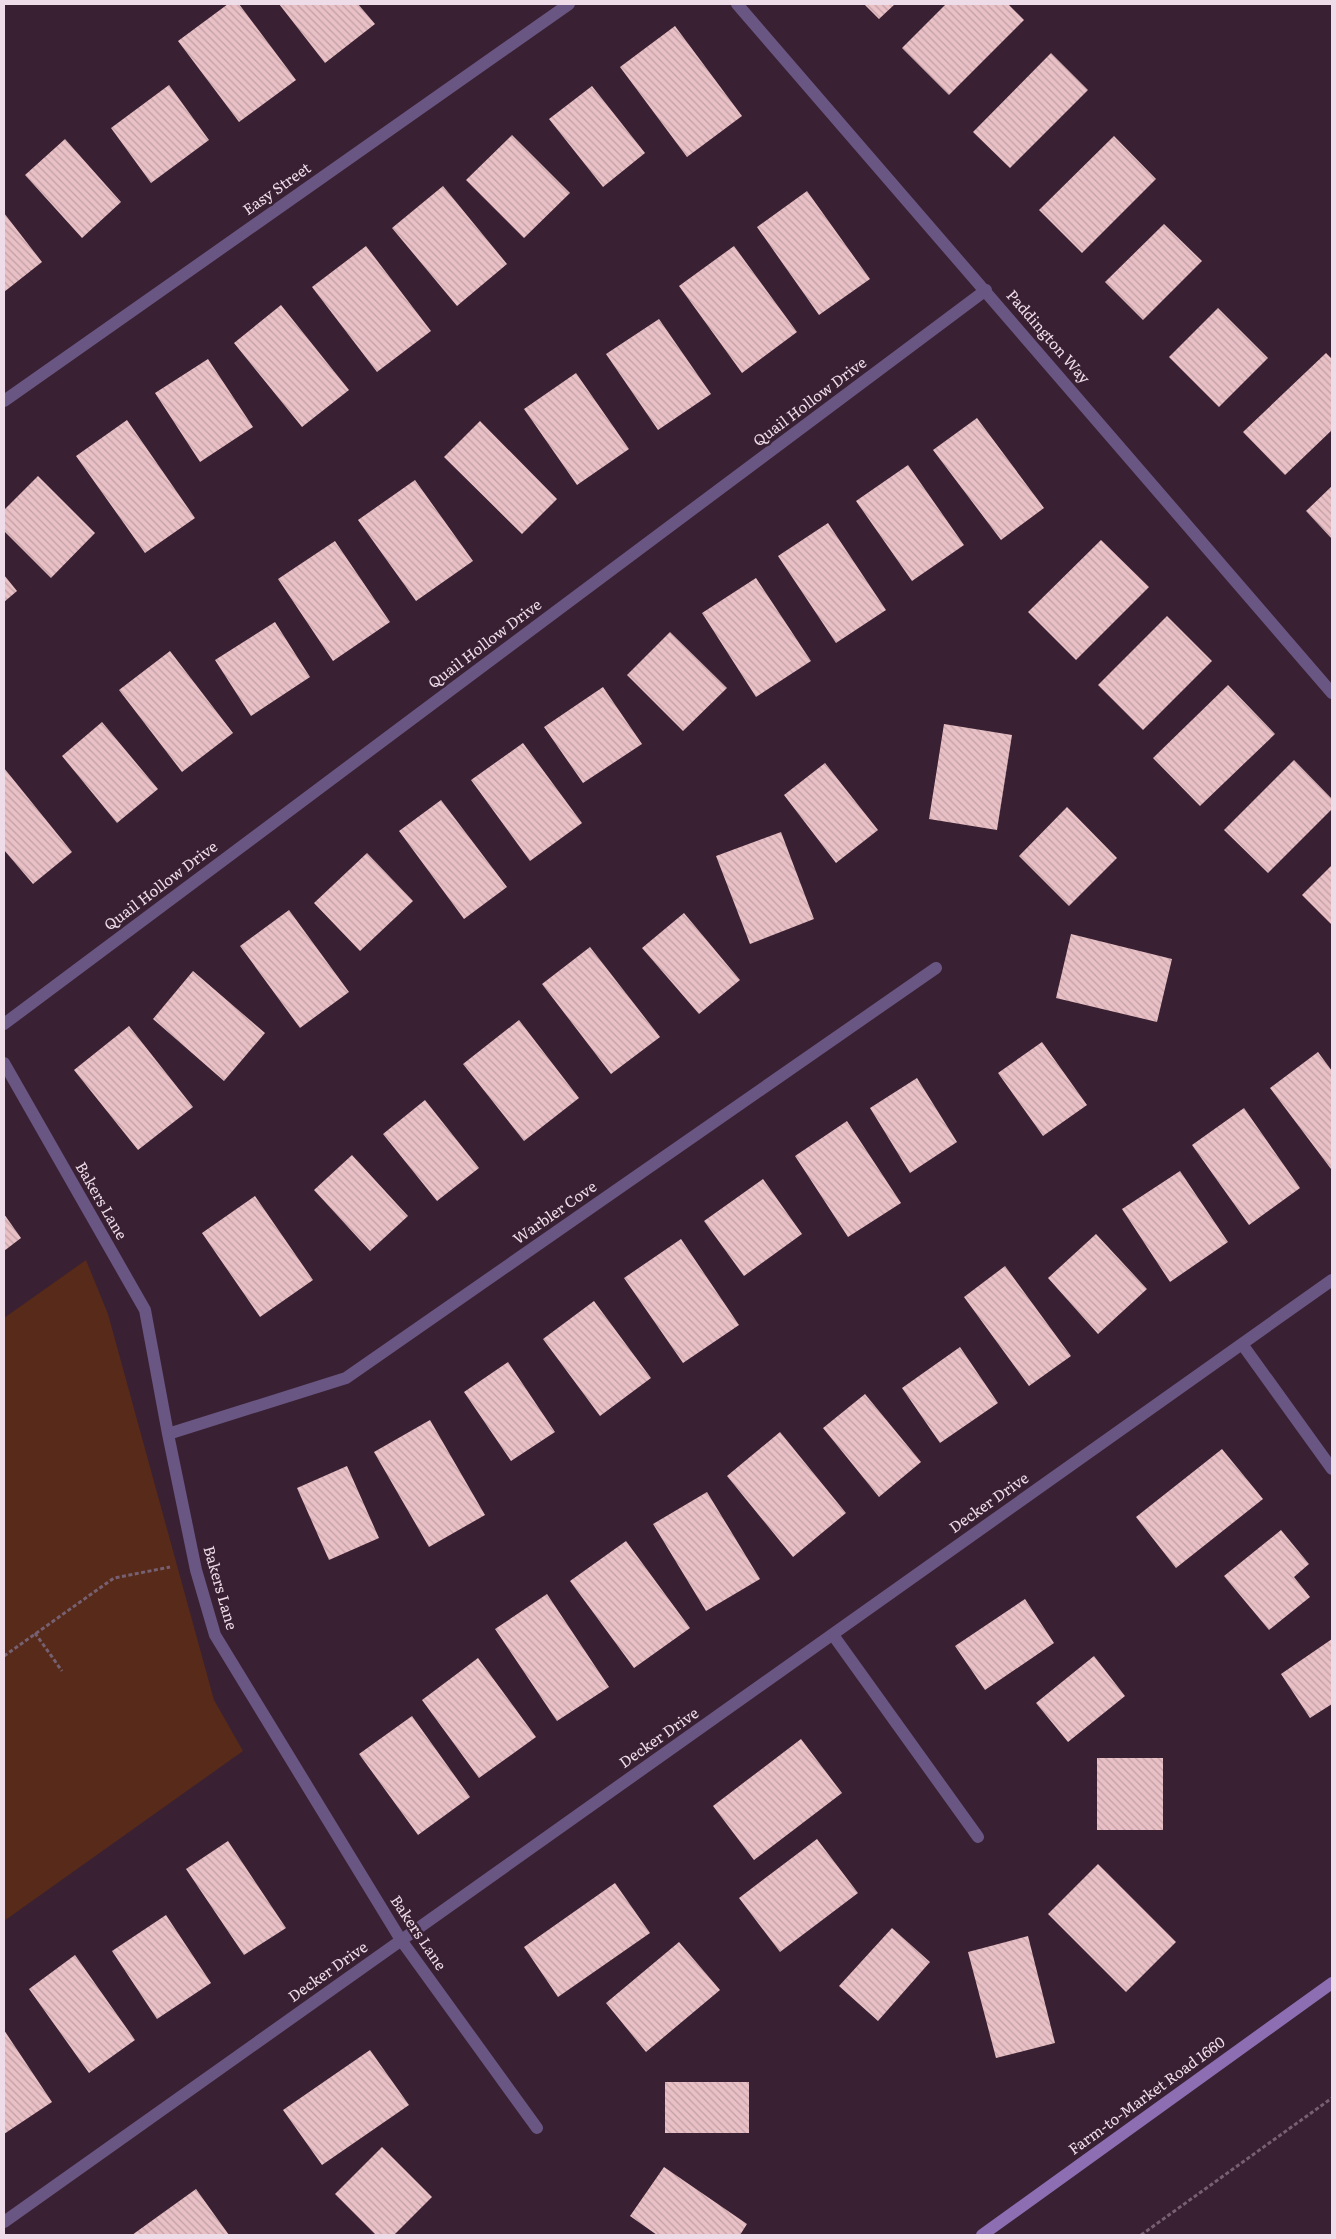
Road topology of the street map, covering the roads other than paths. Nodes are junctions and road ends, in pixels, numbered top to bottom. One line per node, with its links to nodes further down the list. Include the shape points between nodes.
1 (569, 4): 4 (street, Easy Street)
2 (737, 4): 3 (street, Paddington Way)
3 (986, 290): 5 (street, Paddington Way); 7 (street, Quail Hollow Drive)
4 (4, 401)
5 (1332, 692)
6 (936, 968): 11 (street, Warbler Cove, via 346,1378)
7 (4, 1024)
8 (4, 1063): 11 (street, Bakers Lane, via 145,1310)
9 (1332, 1280): 10 (street, Decker Drive)
10 (1242, 1344): 12 (street); 13 (street, Decker Drive)
11 (168, 1434): 15 (street, Bakers Lane, via 196,1570 215,1635)
12 (1332, 1469)
13 (833, 1634): 14 (street); 15 (street, Decker Drive)
14 (978, 1837)
15 (401, 1940): 17 (street, Bakers Lane); 18 (street, Decker Drive)
16 (1332, 1983): 19 (main road, Farm-to-Market Road 1660)
17 (536, 2128)
18 (4, 2222)
19 (982, 2235)

